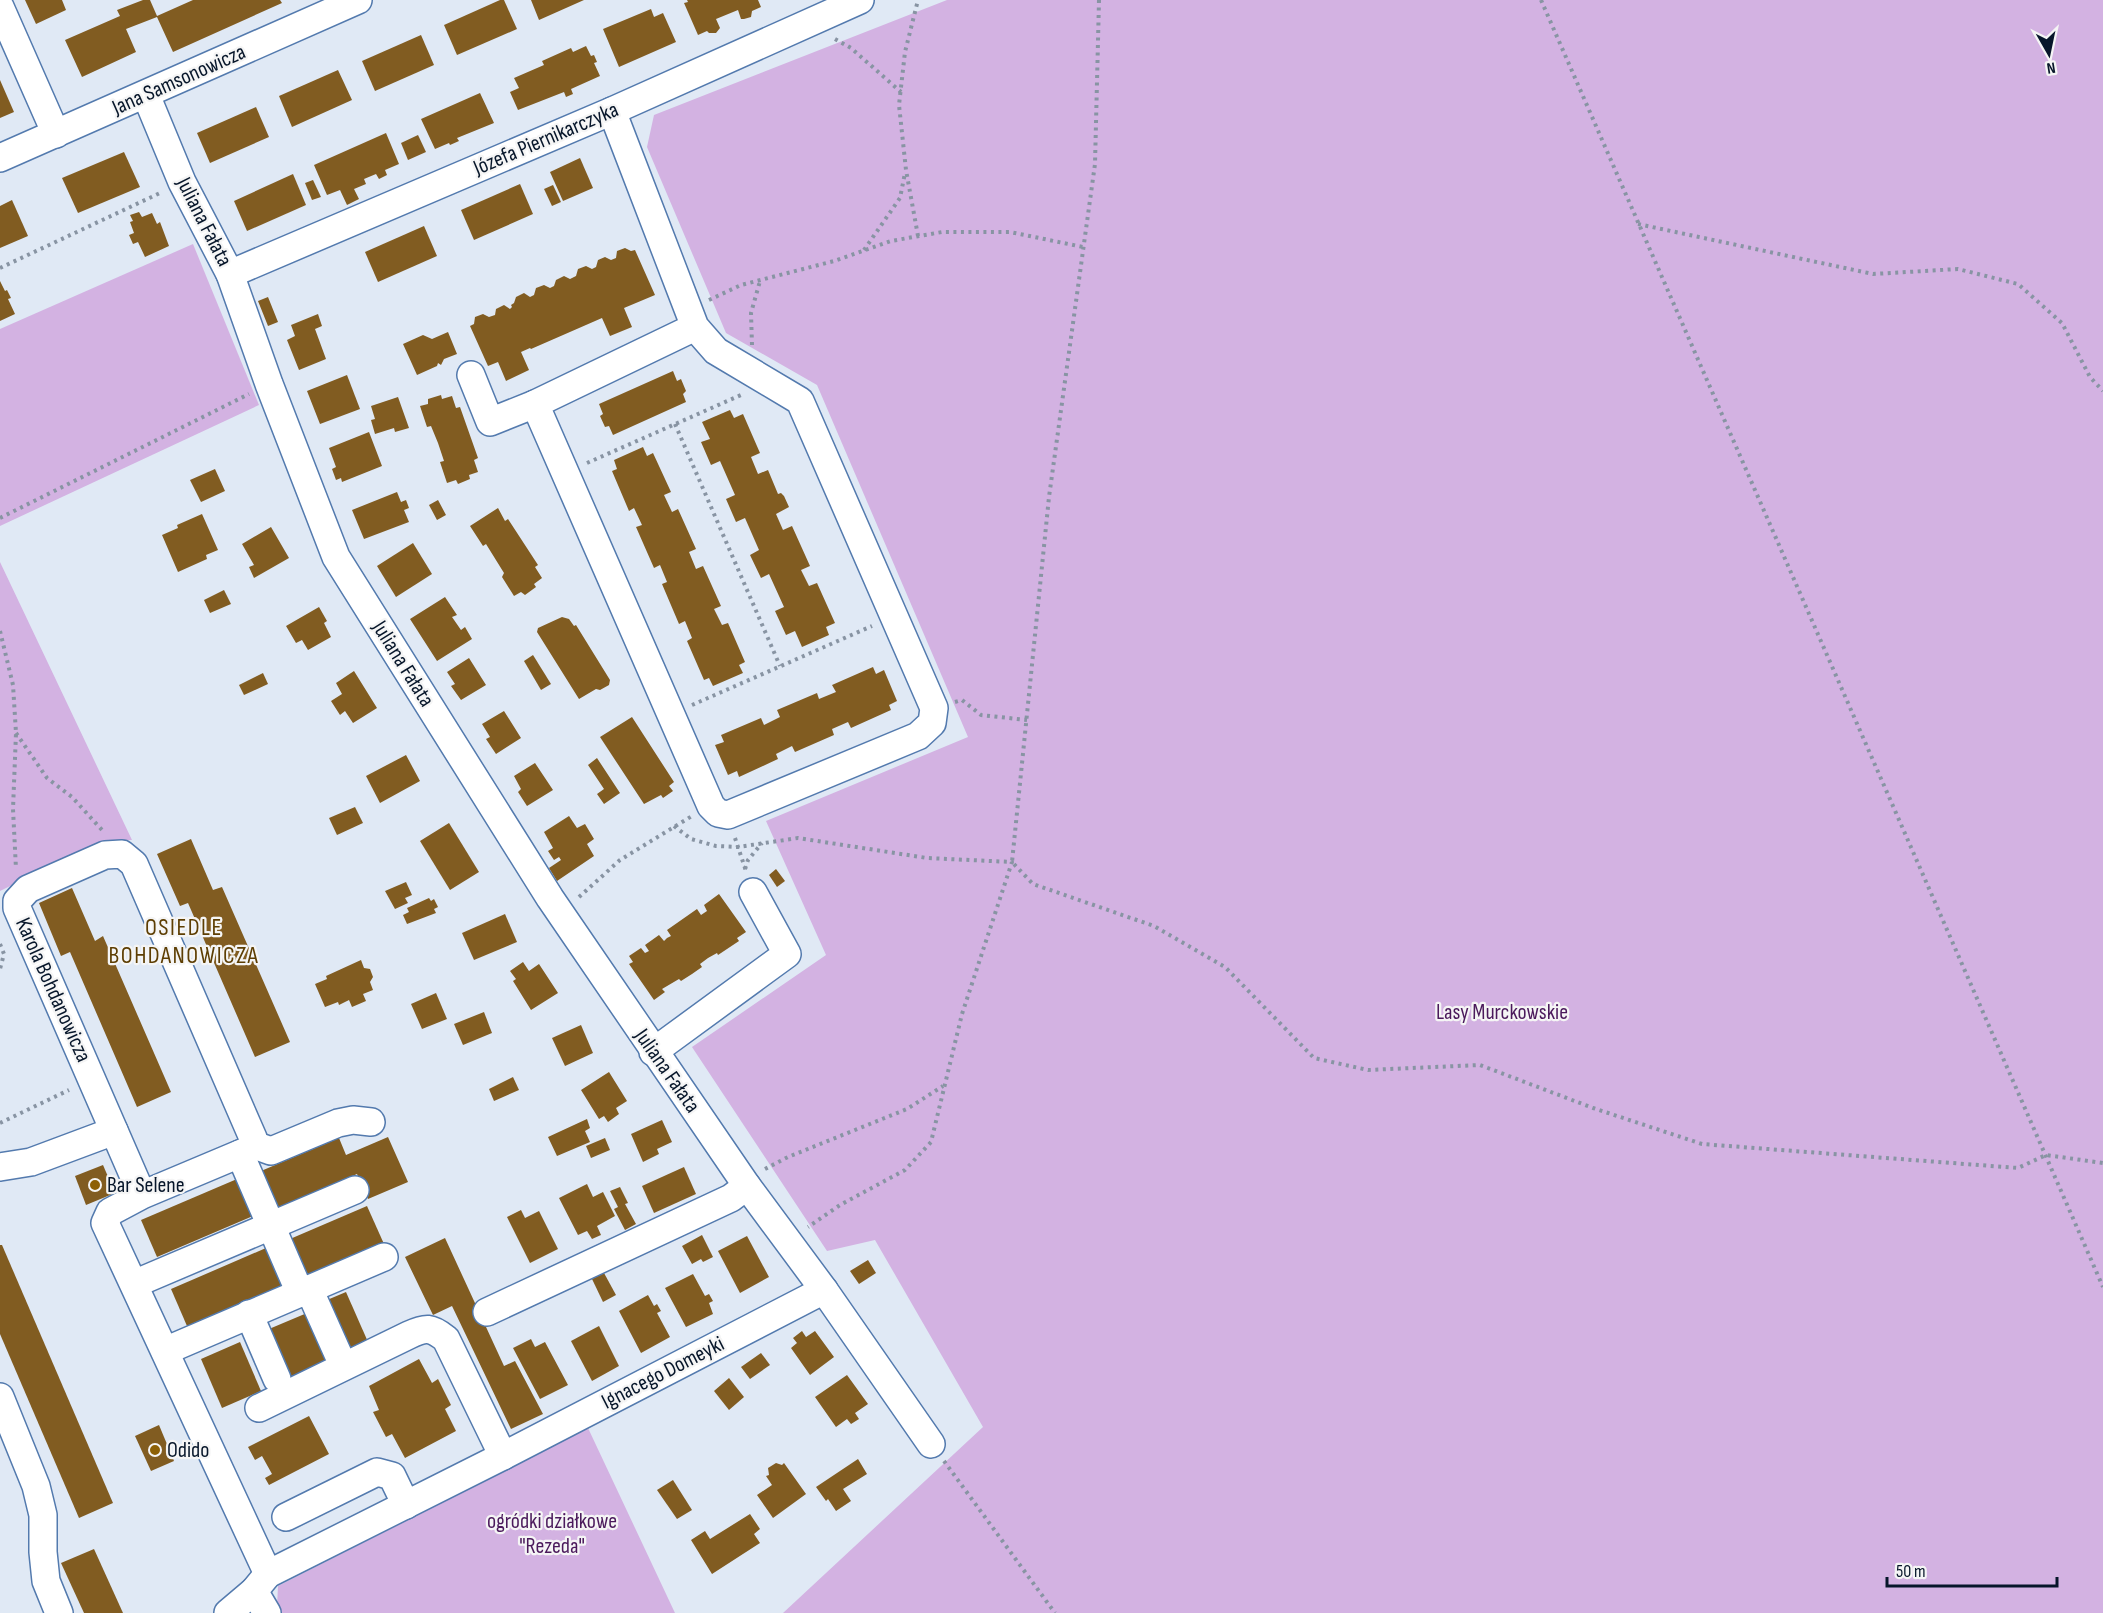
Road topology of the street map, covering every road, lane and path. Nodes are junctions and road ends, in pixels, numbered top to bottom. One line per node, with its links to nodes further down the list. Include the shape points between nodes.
1 (358, 0): 9 (street, Jana Samsonowicza)
2 (860, 0): 7 (street, Józefa Piernikarczyka)
3 (918, 0): 8 (path, via 905,52)
4 (1100, 0): 17 (path, via 1095,164)
5 (1541, 0): 15 (path)
6 (0, 7): 11 (street)
7 (808, 23): 8 (path, via 851,48); 10 (street, Józefa Piernikarczyka)
8 (901, 93): 13 (path)
9 (146, 95): 11 (street, Jana Samsonowicza); 14 (street, Juliana Fałata)
10 (612, 111): 20 (street, Józefa Piernikarczyka); 22 (street)
11 (56, 134): 12 (street, Jana Samsonowicza)
12 (0, 158)
13 (906, 170): 16 (path); 18 (path, via 900,198)
14 (182, 182): 19 (path); 20 (street, Juliana Fałata)
15 (1638, 224): 26 (path, via 1872,274 1958,269 2018,284 2062,323 2090,377); 57 (path)
16 (918, 236): 17 (path, via 1010,232); 18 (path)
17 (1083, 247): 37 (path, via 1049,497)
18 (863, 250): 21 (path)
19 (0, 268)
20 (230, 274): 25 (street, Juliana Fałata)
21 (760, 281): 22 (path, via 741,285); 24 (path, via 751,313)
22 (692, 319): 24 (street, via 716,351); 27 (street)
23 (471, 375): 27 (street, via 490,423)
24 (761, 378): 28 (path); 36 (street, via 800,401)
25 (268, 384): 30 (path); 47 (street, Juliana Fałata, via 336,557)
26 (2103, 391)
27 (535, 404): 39 (street)
28 (675, 424): 29 (path); 34 (path)
29 (581, 466)
30 (0, 518)
31 (881, 622): 34 (path)
32 (0, 625): 33 (path)
33 (1, 632): 38 (path, via 13,685)
34 (780, 666): 35 (path)
35 (690, 706)
36 (934, 708): 37 (path, via 962,700 981,715); 39 (street, via 932,723 918,736)
37 (1027, 720): 44 (path)
38 (15, 733): 43 (path, via 47,778 77,801); 46 (path)
39 (719, 811): 40 (path); 42 (path)
40 (674, 826): 42 (path, via 691,839); 47 (path, via 620,860)
41 (762, 843): 42 (path); 44 (path, via 798,838 927,858); 45 (path, via 748,860)
42 (738, 847): 45 (path)
43 (122, 854): 46 (street, Karola Bohdanowicza, via 105,855 28,889); 56 (street, via 134,864 249,1127)
44 (1012, 862): 52 (path, via 962,1014); 57 (path, via 1033,884 1154,926 1225,967 1314,1058 1368,1070 1480,1065 1702,1144 2018,1168)
45 (749, 881): 50 (street, via 787,954)
46 (17, 901): 51 (street, Karola Bohdanowicza)
47 (562, 917): 50 (street, Juliana Fałata)
48 (0, 944): 49 (path, via 4,954)
49 (0, 969)
50 (653, 1052): 60 (street, Juliana Fałata)
51 (92, 1080): 54 (path); 55 (street, Karola Bohdanowicza)
52 (943, 1086): 60 (path, via 907,1109 788,1157); 64 (path, via 931,1142 905,1170 840,1206)
53 (371, 1122): 56 (street, via 338,1123 271,1151)
54 (0, 1123)
55 (114, 1131): 59 (street, via 31,1162); 62 (street, Karola Bohdanowicza)
56 (247, 1149): 62 (street); 63 (street)
57 (2046, 1155): 58 (path); 67 (path)
58 (2103, 1163)
59 (0, 1167)
60 (745, 1184): 64 (street, Juliana Fałata); 70 (street, via 731,1198)
61 (355, 1190): 63 (street)
62 (142, 1195): 66 (street, via 110,1212 105,1223)
63 (271, 1226): 66 (street); 69 (street)
64 (788, 1242): 68 (street, Juliana Fałata)
65 (384, 1257): 69 (street)
66 (134, 1284): 72 (street)
67 (2103, 1287)
68 (824, 1290): 77 (street, Juliana Fałata); 78 (street, Ignacego Domeyki)
69 (304, 1291): 71 (street); 73 (street)
70 (487, 1312)
71 (249, 1314): 72 (street); 74 (street)
72 (165, 1351): 81 (street)
73 (338, 1354)
74 (277, 1379)
75 (0, 1397): 82 (street, via 36,1486 43,1515 46,1581)
76 (259, 1408): 78 (street, via 409,1335 423,1329 435,1330 446,1339)
77 (931, 1444): 84 (path)
78 (503, 1456): 79 (street, Ignacego Domeyki)
79 (406, 1505): 80 (street, via 392,1476 377,1472); 81 (street, Ignacego Domeyki)
80 (286, 1517)
81 (263, 1592): 83 (street, Ignacego Domeyki)
82 (60, 1613)
83 (228, 1613)
84 (1055, 1613)

